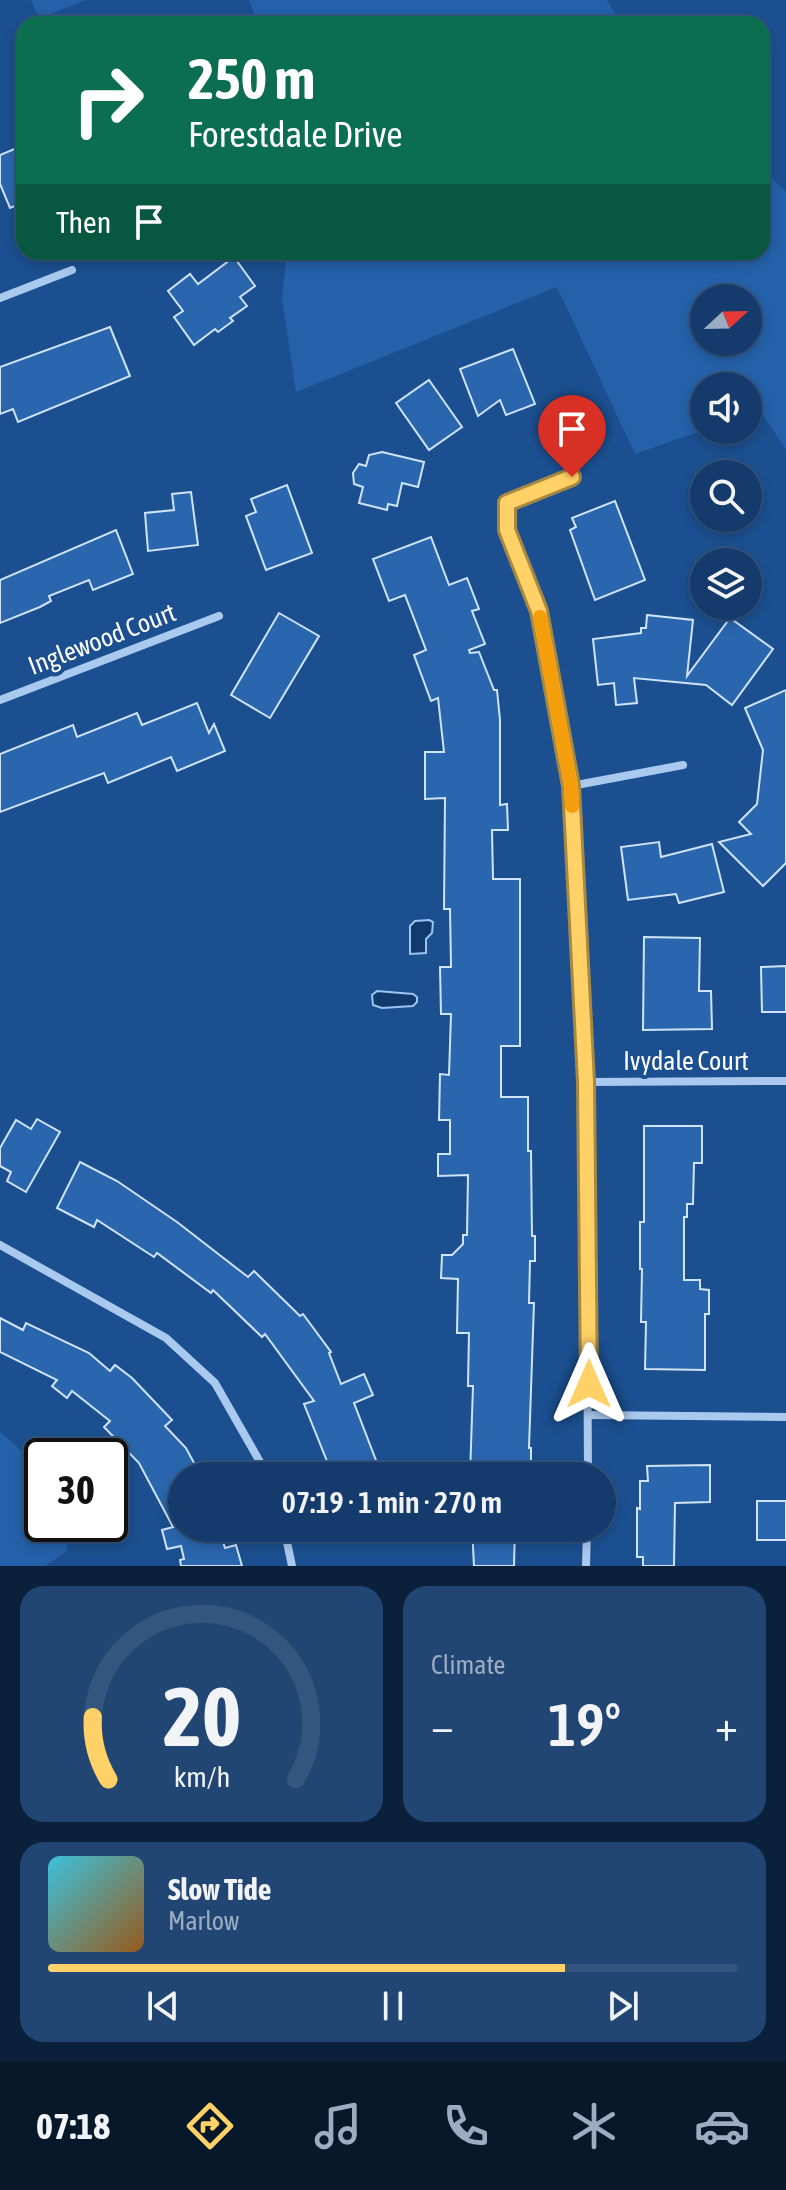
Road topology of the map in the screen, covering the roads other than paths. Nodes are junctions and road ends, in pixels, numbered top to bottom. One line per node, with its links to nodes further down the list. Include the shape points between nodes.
1 (72, 270): 2 (street)
2 (0, 298)
3 (572, 477): 7 (street, via 507,503 507,530 539,611)
4 (219, 616): 5 (street, Inglewood Court)
5 (0, 700)
6 (683, 765): 7 (street)
7 (571, 786): 9 (street)
8 (786, 1081): 9 (street, Ivydale Court)
9 (586, 1082): 11 (street)
10 (0, 1245): 13 (street, via 166,1338 215,1383)
11 (589, 1415): 12 (street); 14 (street)
12 (786, 1417)
13 (260, 1462)
14 (588, 1462)
15 (287, 1542): 17 (street)
16 (587, 1542): 18 (street)
17 (292, 1566)
18 (586, 1566)

